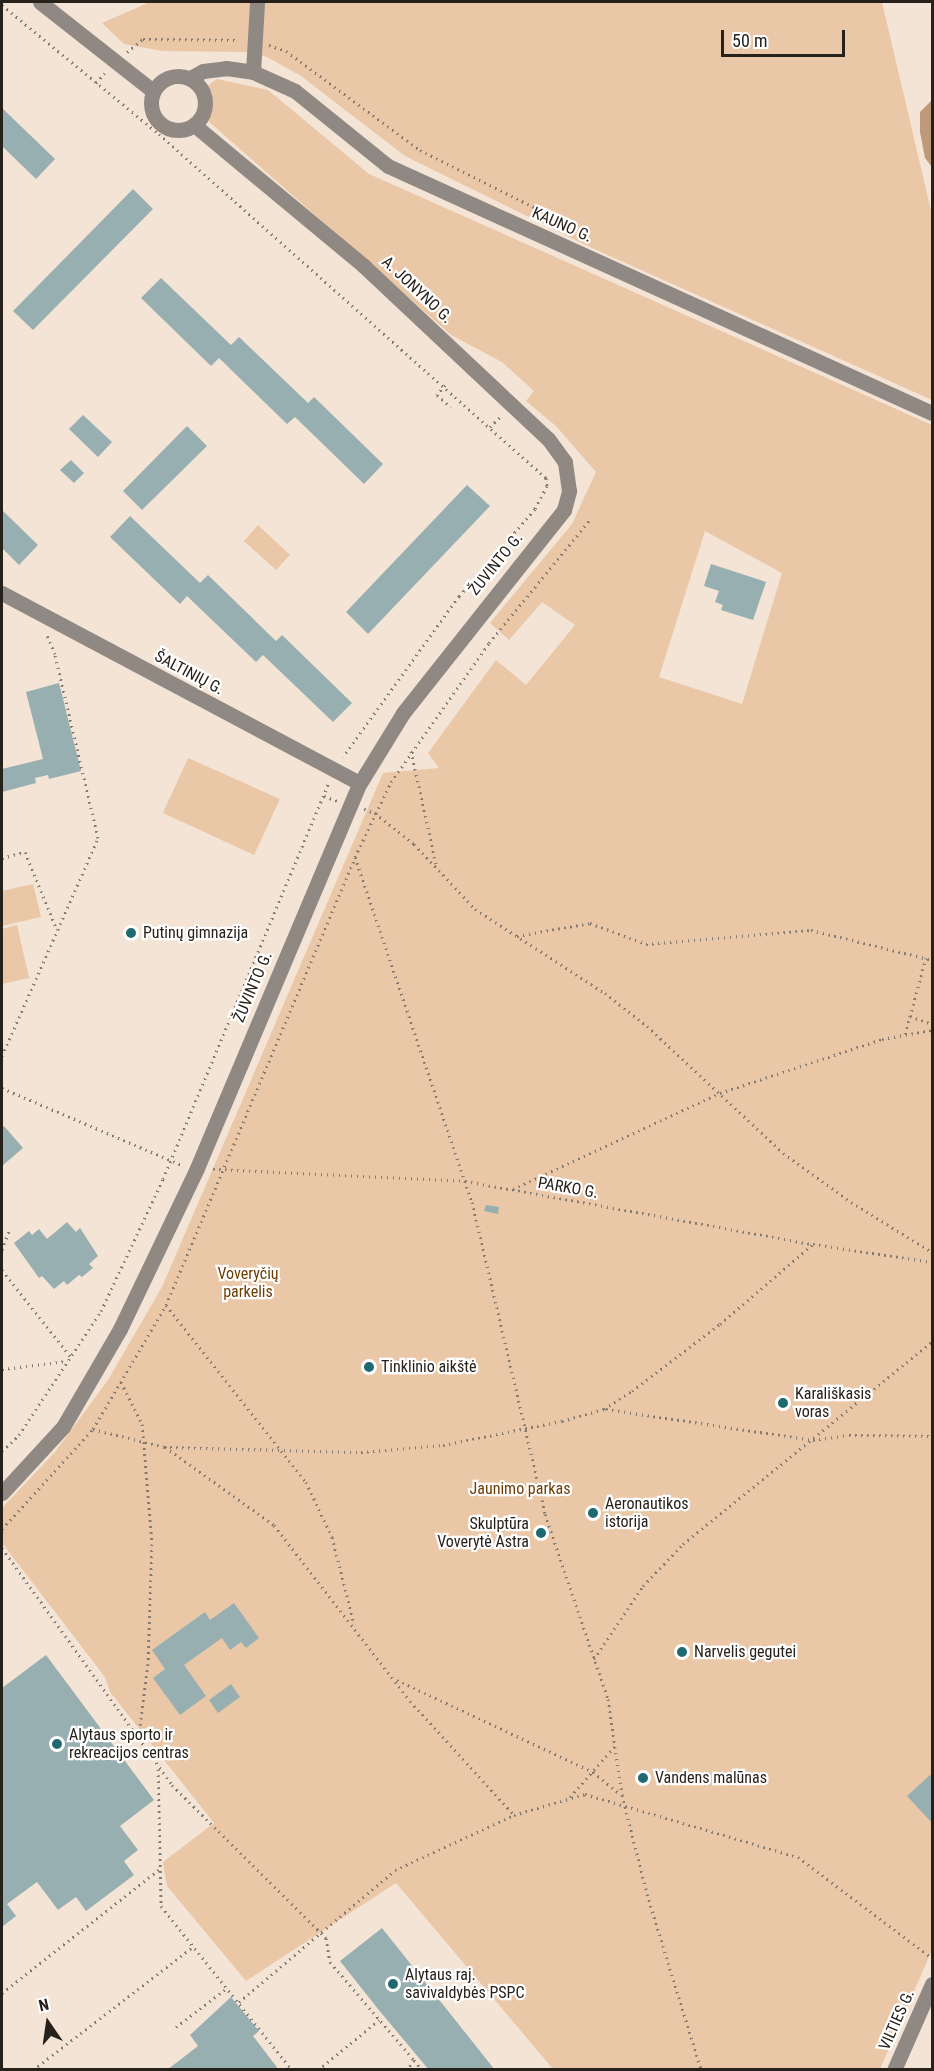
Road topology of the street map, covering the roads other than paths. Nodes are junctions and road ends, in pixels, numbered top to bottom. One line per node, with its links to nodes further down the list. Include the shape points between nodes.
1 (40, 2): 5 (street)
2 (257, 2): 3 (street)
3 (253, 72): 4 (street, KAUNO G., via 226,68); 7 (street, KAUNO G., via 295,91 388,166)
4 (190, 78): 5 (street, via 165,79); 6 (street, via 205,97 204,113)
5 (153, 91): 6 (street, via 151,108 159,122 175,130)
6 (194, 125): 8 (street, A. JONYNO G., via 364,266 548,439 565,462 570,479)
7 (933, 413)
8 (564, 510): 10 (street, ŽUVINTO G., via 403,712)
9 (2, 593): 10 (street, ŠALTINIŲ G.)
10 (360, 783): 11 (street, ŽUVINTO G., via 197,1168 120,1329 63,1427)
11 (2, 1493)
12 (933, 1984): 13 (street, VILTIES G.)
13 (894, 2070)

